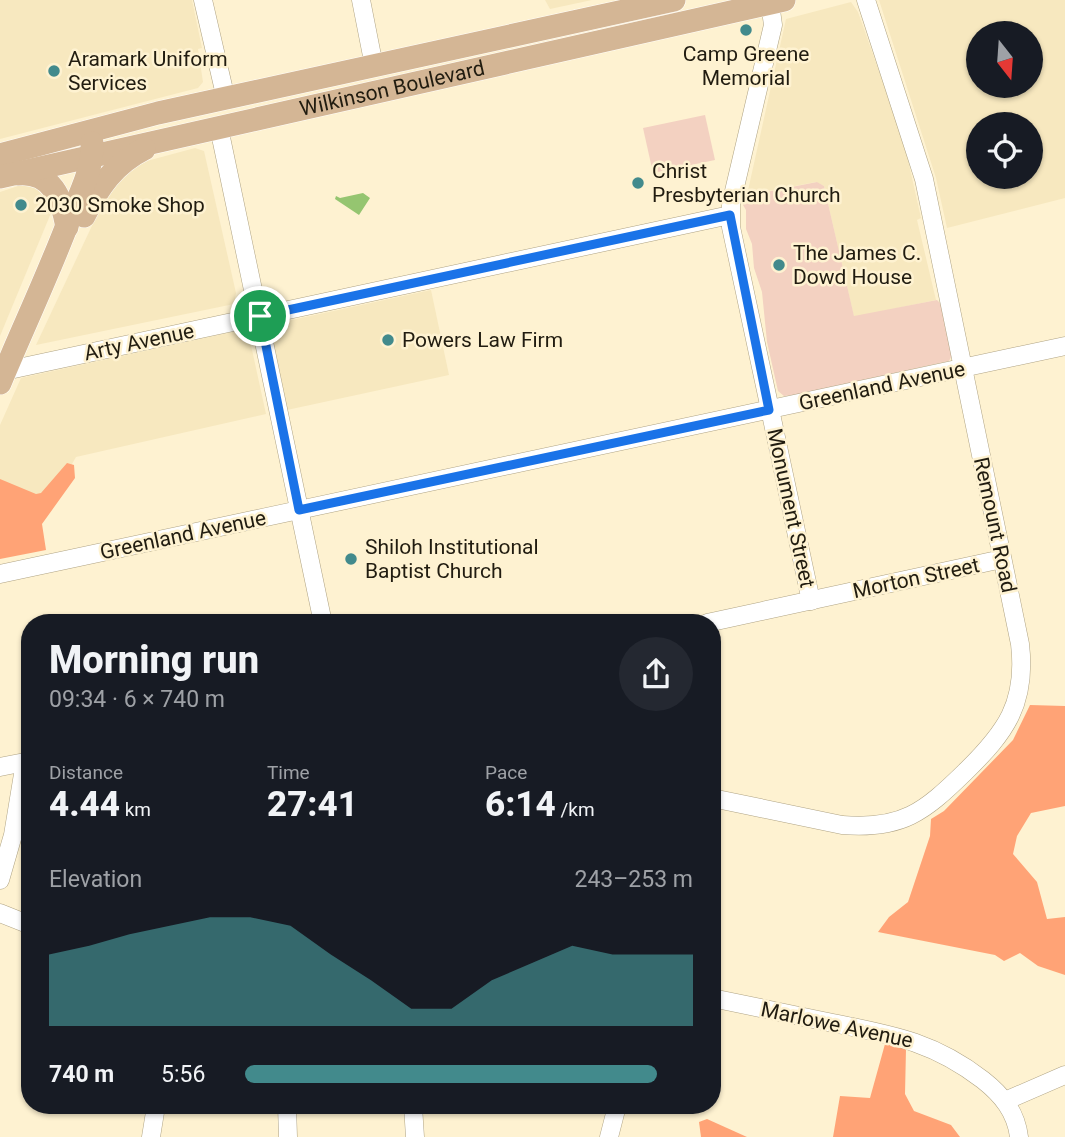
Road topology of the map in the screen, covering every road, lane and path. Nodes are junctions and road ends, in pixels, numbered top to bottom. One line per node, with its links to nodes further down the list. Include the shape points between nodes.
1 (203, 0): 7 (street)
2 (361, 0): 6 (street)
3 (674, 0): 6 (main road, Wilkinson Boulevard)
4 (866, 0): 17 (street, Remount Road, via 923,180)
5 (777, 2): 8 (main road, Wilkinson Boulevard); 13 (street, Monument Street)
6 (374, 66): 7 (main road, Wilkinson Boulevard)
7 (226, 99): 9 (main road, Wilkinson Boulevard)
8 (219, 128): 10 (main road, Wilkinson Boulevard); 15 (street)
9 (90, 130): 11 (main road); 12 (main road, Wilkinson Boulevard)
10 (169, 139): 11 (main road, Wilkinson Boulevard); 14 (main road, via 117,167 77,228)
11 (93, 155): 12 (main road, Wilkinson Boulevard); 14 (main road)
12 (2, 169): 14 (main road, via 29,173 51,184 60,199)
13 (730, 215): 15 (street, Arty Avenue); 19 (street, Monument Street)
14 (65, 233): 18 (main road)
15 (260, 316): 18 (street, Arty Avenue); 20 (street)
16 (1065, 346): 17 (street, Greenland Avenue)
17 (964, 368): 19 (street, Greenland Avenue); 21 (street, Remount Road)
18 (2, 375)
19 (769, 410): 20 (street, Greenland Avenue); 23 (street, Monument Street)
20 (299, 510): 22 (street, Greenland Avenue); 24 (street)
21 (1002, 559): 23 (street, Morton Street); 29 (street, Remount Road, via 1020,644 1020,694 989,749 929,806 892,823 862,827)
22 (0, 574)
23 (811, 601): 25 (street, Morton Street)
24 (321, 614)
25 (721, 620)
26 (21, 762): 27 (street)
27 (0, 767)
28 (21, 793): 30 (street)
29 (721, 801)
30 (0, 880)
31 (0, 913): 32 (street)
32 (21, 921)
33 (721, 1000): 35 (street, Marlowe Avenue, via 915,1041 962,1064)
34 (1065, 1075): 35 (street)
35 (1005, 1101): 44 (street)
36 (155, 1114): 40 (street)
37 (288, 1114): 41 (street)
38 (414, 1114): 42 (street)
39 (615, 1114): 43 (street)
40 (151, 1137)
41 (288, 1137)
42 (415, 1137)
43 (609, 1137)
44 (1019, 1137)

